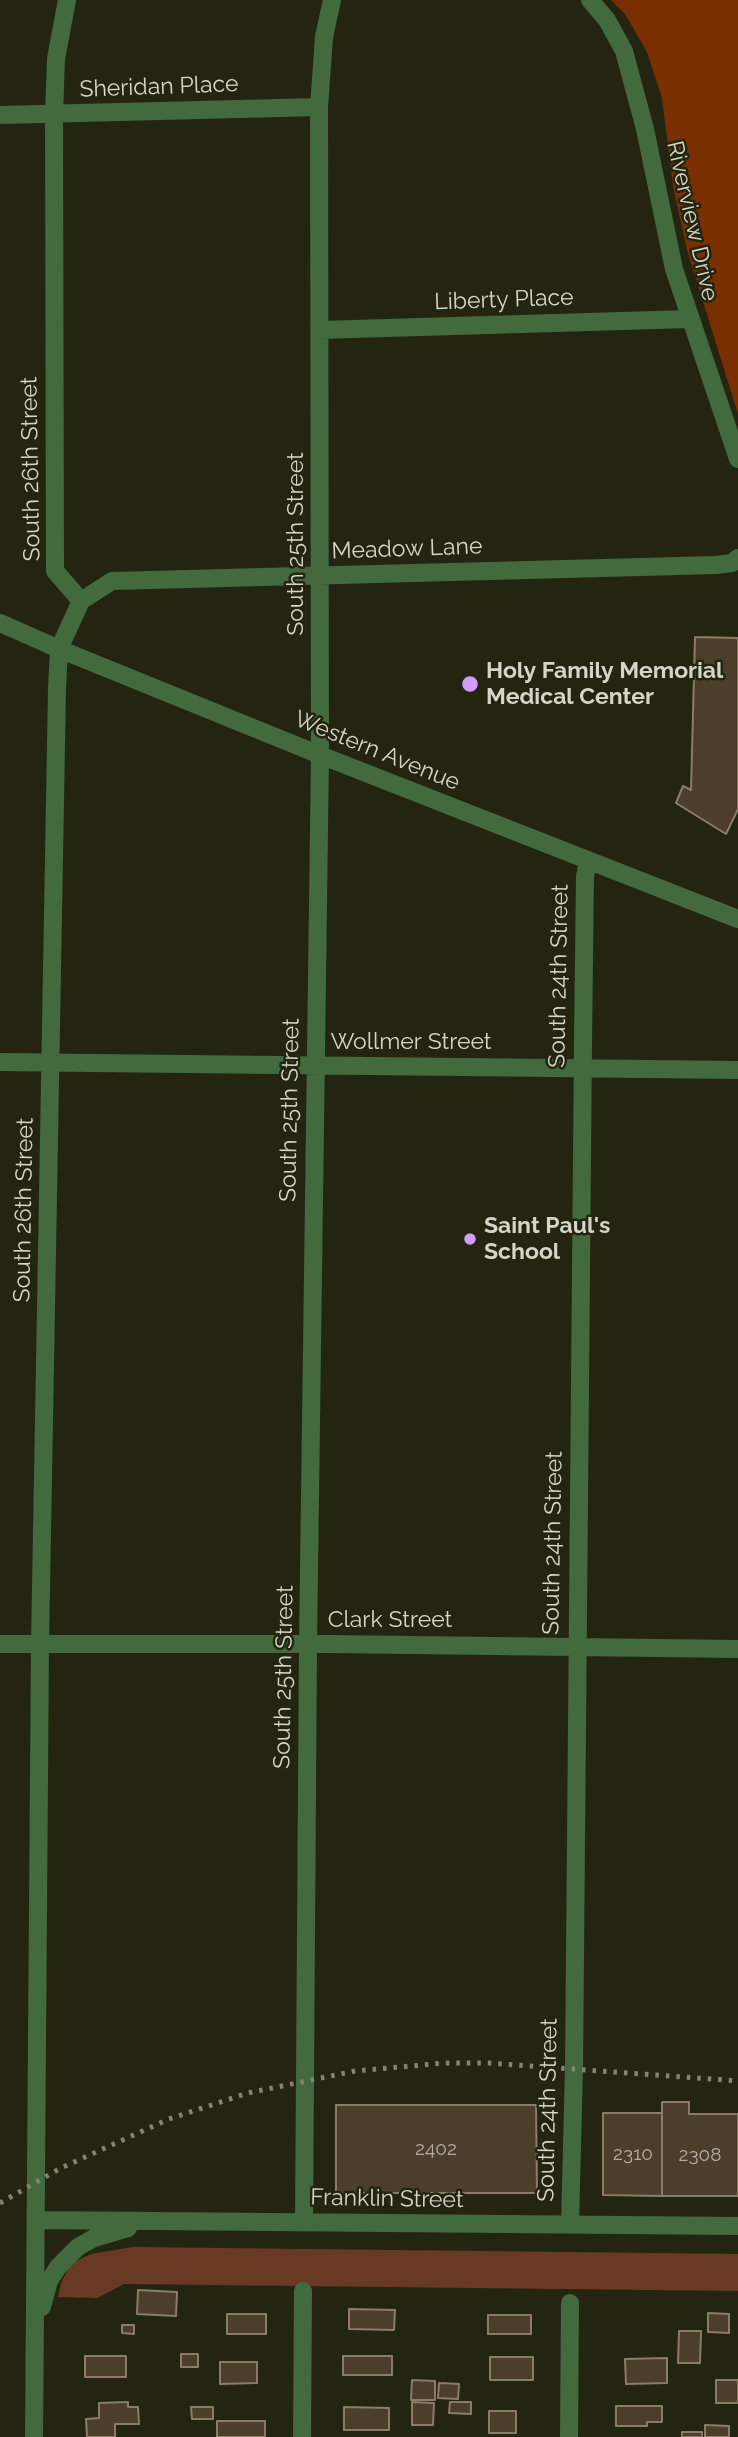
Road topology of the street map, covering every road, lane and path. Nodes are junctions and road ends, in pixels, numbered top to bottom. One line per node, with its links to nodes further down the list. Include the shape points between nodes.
1 (67, 0): 5 (street, South 26th Street, via 56,59)
2 (332, 0): 4 (street, South 25th Street, via 322,48)
3 (590, 0): 7 (street, Riverview Drive, via 624,51)
4 (319, 107): 5 (street, Sheridan Place); 8 (street, South 25th Street)
5 (54, 115): 6 (street, Sheridan Place); 12 (street, South 26th Street, via 55,571)
6 (0, 116)
7 (689, 319): 8 (street, Liberty Place); 9 (street, Riverview Drive)
8 (320, 330): 11 (street, South 25th Street)
9 (738, 460)
10 (738, 558): 11 (street, Meadow Lane, via 716,565)
11 (320, 576): 12 (street, Meadow Lane, via 111,581); 15 (street, South 25th Street)
12 (81, 601): 14 (street, South 26th Street)
13 (0, 623): 14 (street, Western Avenue)
14 (59, 649): 15 (street, Western Avenue); 19 (street, South 26th Street)
15 (320, 755): 16 (street, Western Avenue); 20 (street, South 25th Street)
16 (588, 861): 17 (street, Western Avenue); 21 (street, South 24th Street)
17 (738, 919)
18 (0, 1062): 19 (street, Wollmer Street)
19 (52, 1062): 20 (street, Wollmer Street); 24 (street, South 26th Street)
20 (316, 1066): 21 (street, Wollmer Street); 25 (street, South 25th Street)
21 (582, 1068): 22 (street, Wollmer Street); 26 (street, South 24th Street)
22 (738, 1070)
23 (0, 1644): 24 (street, Clark Street)
24 (40, 1644): 25 (street, Clark Street); 28 (street, South 26th Street)
25 (308, 1644): 26 (street, Clark Street); 30 (street, South 25th Street)
26 (577, 1647): 27 (street, Clark Street); 31 (street, South 24th Street)
27 (738, 1649)
28 (36, 2220): 29 (street, Franklin Street); 35 (street, South 26th Street)
29 (167, 2221): 30 (street, Franklin Street); 35 (street, via 94,2238 58,2267 44,2295)
30 (303, 2222): 31 (street, Franklin Street)
31 (570, 2225): 32 (street, Franklin Street)
32 (738, 2227)
33 (303, 2291): 37 (street)
34 (570, 2302): 38 (street)
35 (35, 2356): 36 (street, South 26th Street)
36 (34, 2437)
37 (302, 2437)
38 (569, 2437)

